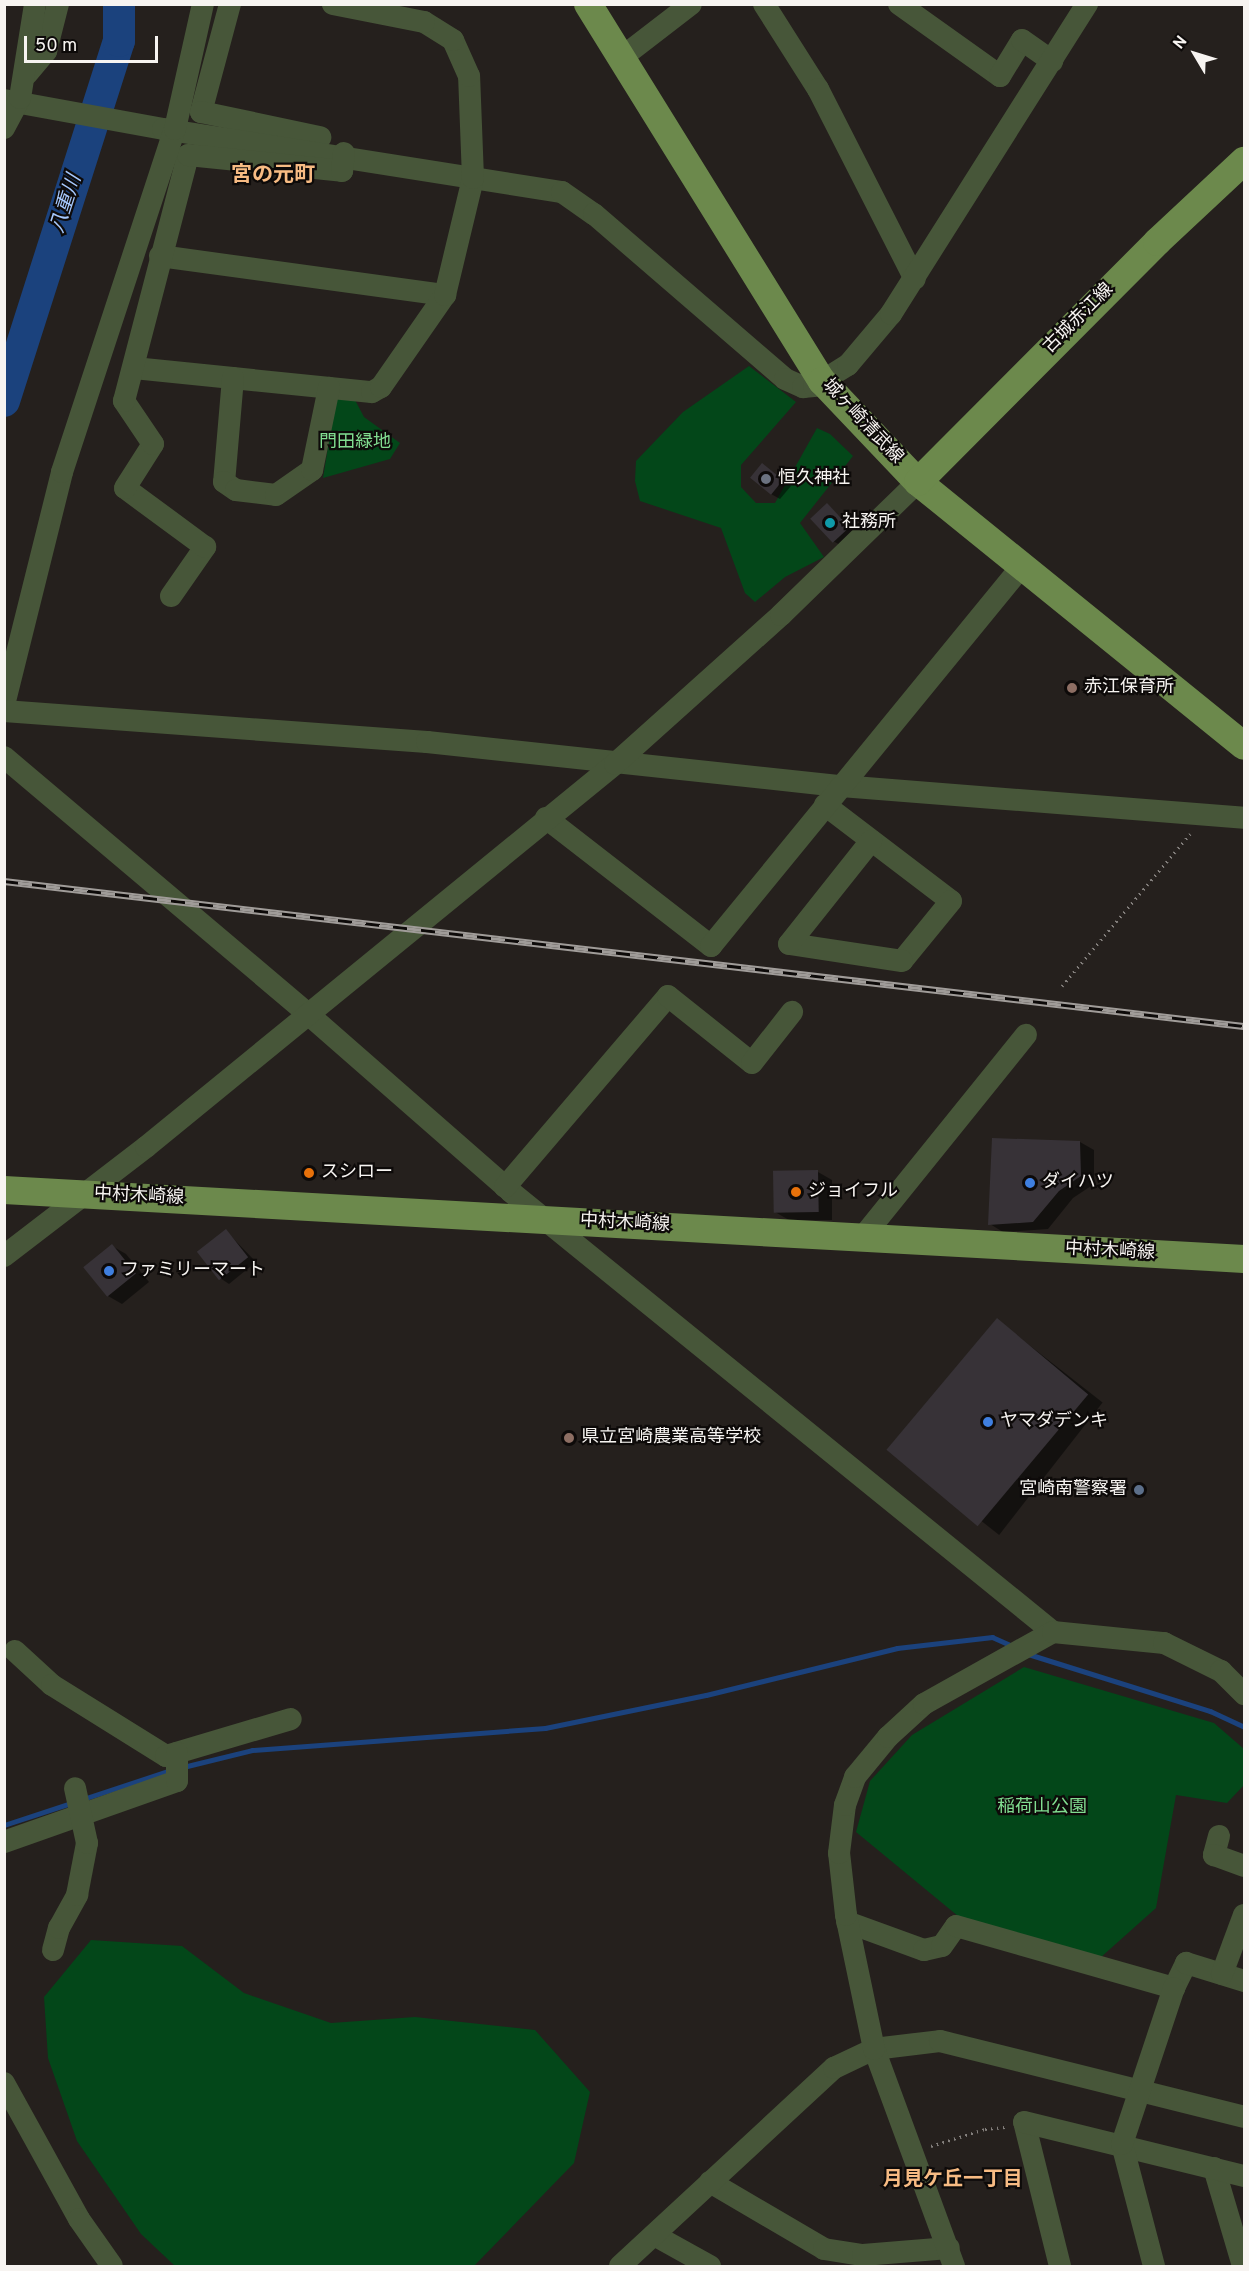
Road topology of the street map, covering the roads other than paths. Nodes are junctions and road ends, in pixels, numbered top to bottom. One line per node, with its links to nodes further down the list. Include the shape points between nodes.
1 (35, 4): 13 (street)
2 (58, 4): 13 (street, via 46,51)
3 (203, 4): 16 (street)
4 (230, 4): 17 (street, via 201,112 337,141 344,145)
5 (333, 4): 19 (street, via 424,22 453,40 470,76)
6 (588, 4): 11 (main road, 城ヶ崎清武線)
7 (691, 4): 11 (street)
8 (764, 4): 21 (street, via 818,89)
9 (1087, 4): 12 (street)
10 (910, 8): 12 (street, via 1000,76 1022,40)
11 (621, 58): 25 (main road, 城ヶ崎清武線)
12 (1052, 61): 21 (street)
13 (24, 77): 14 (street)
14 (10, 101): 15 (street); 16 (street)
15 (4, 128)
16 (169, 129): 17 (street); 30 (street, via 62,472)
17 (344, 156): 19 (street); 20 (street, via 342,171 188,155)
18 (1245, 161): 27 (main road, 古城赤江線, via 1157,242)
19 (473, 178): 22 (street); 25 (street, via 562,192 594,214 784,379 803,387)
20 (160, 256): 22 (street); 23 (street)
21 (915, 279): 25 (street, via 860,355)
22 (445, 295): 26 (street, via 381,387 372,392)
23 (134, 368): 24 (street); 29 (street, via 124,401 153,444 125,488 205,547)
24 (233, 378): 26 (street); 26 (street, via 224,482 236,490 276,495 312,470)
25 (822, 381): 27 (main road, 城ヶ崎清武線)
26 (329, 388)
27 (918, 482): 28 (main road, 城ヶ崎清武線); 34 (street, via 781,615)
28 (1022, 566): 32 (main road, 城ヶ崎清武線); 35 (street)
29 (171, 596)
30 (4, 705)
31 (4, 711): 34 (street, via 427,742)
32 (1245, 746)
33 (4, 757): 41 (street)
34 (615, 764): 35 (street); 37 (street)
35 (841, 786): 36 (street); 38 (street)
36 (825, 806): 37 (street, via 711,946); 39 (street)
37 (546, 818): 41 (street)
38 (1245, 818)
39 (871, 841): 39 (street, via 951,901 902,961 789,944)
40 (792, 1012): 43 (street, via 752,1063 668,996)
41 (308, 1014): 43 (street); 45 (street)
42 (1026, 1035): 47 (street)
43 (505, 1188): 46 (street)
44 (4, 1190): 45 (main road, 中村木崎線)
45 (85, 1194): 46 (main road, 中村木崎線); 48 (street)
46 (545, 1220): 47 (main road, 中村木崎線); 50 (street)
47 (861, 1238): 49 (main road, 中村木崎線)
48 (4, 1256)
49 (1245, 1259)
50 (1053, 1632): 52 (street, via 1164,1643 1221,1671); 60 (street, via 924,1704 888,1737 855,1777 845,1805 839,1853)
51 (15, 1651): 54 (street, via 52,1685 153,1750 166,1756)
52 (1245, 1694)
53 (291, 1719): 54 (street)
54 (177, 1754): 55 (street, via 177,1781)
55 (80, 1804): 57 (street); 61 (street, via 87,1843 77,1895 59,1928)
56 (1219, 1836): 58 (street, via 1214,1855)
57 (4, 1842)
58 (1245, 1866)
59 (1245, 1916): 62 (street)
60 (847, 1922): 64 (street, via 924,1950 942,1946 956,1926); 65 (street)
61 (53, 1950)
62 (1222, 1974): 63 (street); 64 (street, via 1186,1963)
63 (1245, 1981)
64 (1174, 1988): 67 (street)
65 (874, 2049): 67 (street, via 940,2041); 72 (street, via 834,2068); 74 (street)
66 (4, 2083): 76 (street, via 78,2219)
67 (1139, 2091): 68 (street); 69 (street)
68 (1245, 2117)
69 (1122, 2144): 70 (street); 79 (street, via 1024,2122); 80 (street)
70 (1214, 2168): 71 (street); 81 (street)
71 (1245, 2176)
72 (710, 2182): 73 (street); 75 (street)
73 (654, 2235): 77 (street); 78 (street)
74 (952, 2257): 75 (street)
75 (823, 2258)
76 (112, 2266)
77 (620, 2266)
78 (710, 2266)
79 (1060, 2266)
80 (1154, 2266)
81 (1242, 2266)

